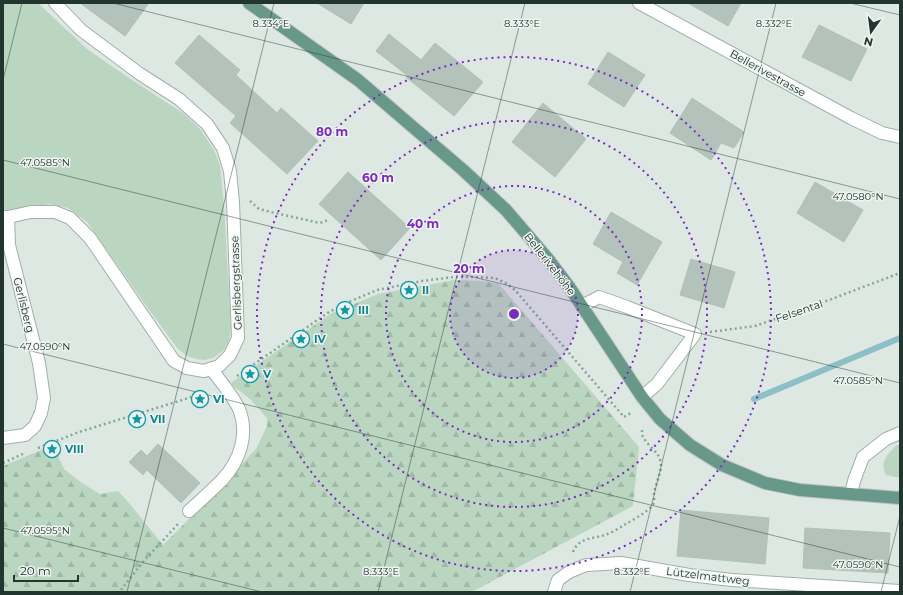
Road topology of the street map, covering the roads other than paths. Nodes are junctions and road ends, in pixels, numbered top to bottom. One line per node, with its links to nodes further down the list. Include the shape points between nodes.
1 (55, 3): 7 (street, Gerlisbergstrasse, via 81,30 140,74 179,99 207,124 223,148 230,171 233,202 238,338 230,355 219,366)
2 (249, 3): 6 (main road, Bellerivehöhe, via 358,80 469,175 506,210 548,259)
3 (639, 3): 4 (street, Bellerivestrasse, via 851,118 882,133)
4 (900, 137)
5 (6, 217): 7 (street, via 31,212 55,212 70,218 90,238 174,360 186,368 204,371); 10 (street, Gerlisberg, via 9,245 39,363 44,398 35,426 25,435)
6 (582, 306): 8 (main road, Bellerivehöhe); 8 (street, via 599,298 694,334 657,384)
7 (211, 369): 13 (street, via 239,409 243,422 242,446 234,464 223,479)
8 (642, 397): 11 (main road, Bellerivehöhe, via 660,419 690,445 722,465 765,483 800,490)
9 (900, 433): 11 (street, via 863,457)
10 (3, 438)
11 (851, 494): 12 (main road, Bellerivehöhe)
12 (900, 498)
13 (189, 511)
14 (900, 591): 15 (street, Lützelmattweg, via 732,580 621,562 586,565 569,572 558,580)
15 (554, 592)

